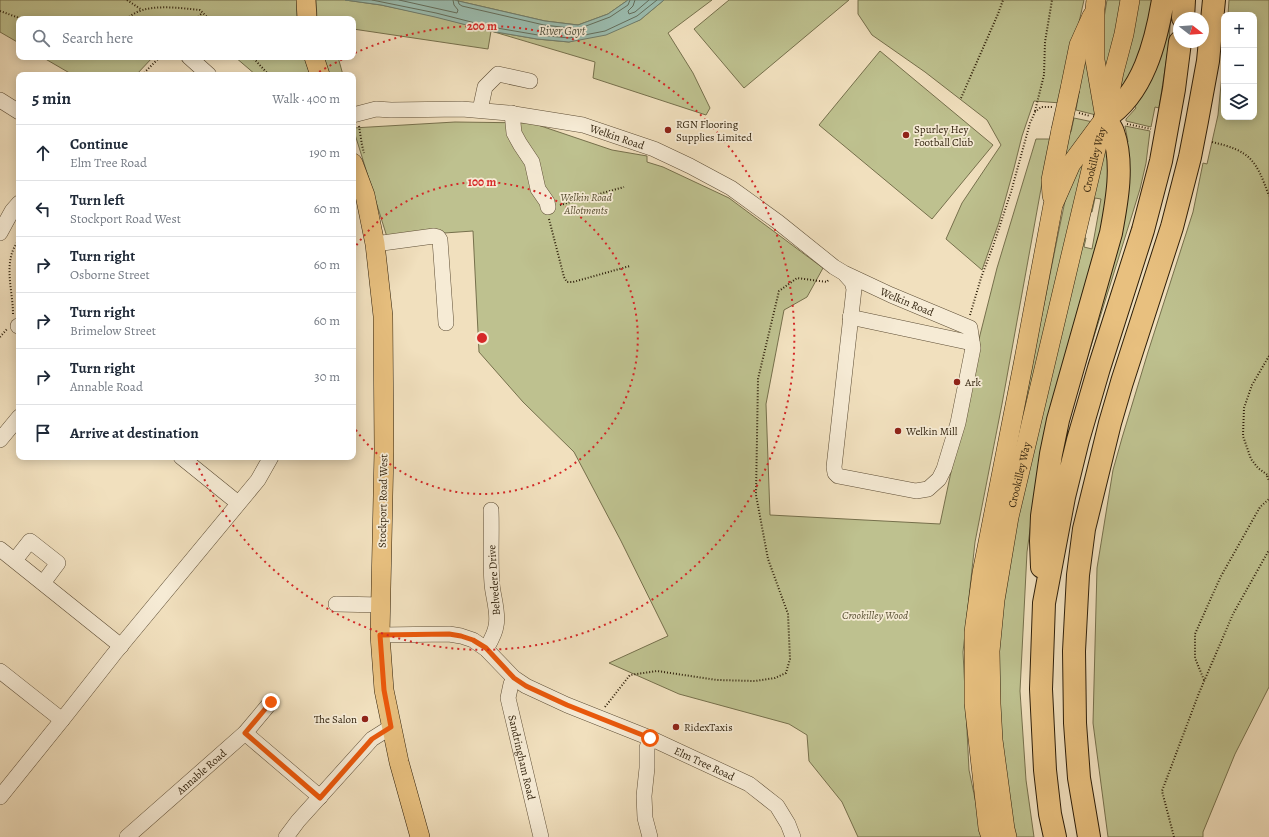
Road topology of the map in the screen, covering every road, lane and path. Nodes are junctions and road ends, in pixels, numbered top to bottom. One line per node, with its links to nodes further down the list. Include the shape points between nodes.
1 (127, 0): 10 (path)
2 (306, 0): 17 (main road)
3 (1002, 0): 29 (path)
4 (1052, 0): 34 (path, via 1045,42 1044,75)
5 (1130, 0): 38 (main road, Crookilley Way, via 1114,72)
6 (1163, 0): 38 (highway, via 1150,57 1140,78)
7 (1184, 0): 13 (highway)
8 (1214, 0): 97 (highway, via 1208,61 1190,157 1172,227 1118,396 1084,530 1078,575 1074,650 1075,723)
9 (1096, 5): 38 (main road, Crookilley Way, via 1095,60); 44 (main road, Crookilley Way, bridge, via 1080,45 1070,89 1051,180)
10 (142, 10): 12 (path, via 163,8); 14 (path)
11 (0, 11): 18 (path)
12 (202, 12): 15 (path); 16 (path)
13 (1183, 12)
14 (130, 16)
15 (199, 16)
16 (205, 16)
17 (307, 16)
18 (16, 17)
19 (1179, 48): 72 (highway, via 1161,161 1143,230 1078,440 1064,497)
20 (157, 60): 24 (path)
21 (192, 60): 25 (street)
22 (255, 60): 26 (path)
23 (315, 60): 27 (main road)
24 (145, 72)
25 (206, 72)
26 (266, 72)
27 (319, 72)
28 (530, 81): 33 (street, via 498,74 485,87)
29 (961, 98)
30 (0, 100): 32 (street)
31 (1054, 107): 34 (path, via 1042,107)
32 (16, 110)
33 (480, 110): 36 (street, Welkin Road); 37 (street, Welkin Road, via 376,109)
34 (1035, 112): 55 (path, via 1009,199 981,278 969,320)
35 (1075, 112): 38 (path)
36 (512, 113): 46 (street, via 514,133 532,162 538,189); 51 (street, Welkin Road, via 583,125 676,159 731,188)
37 (357, 114): 41 (path, via 362,145)
38 (1108, 120): 39 (path); 44 (main road, Crookilley Way, via 1071,164); 72 (highway, via 1116,146 1118,166 1116,206 1111,233 1058,420 1051,454 1042,516); 95 (main road, Crookilley Way, via 1097,145 1009,517 995,600 990,651 991,704 993,740)
39 (1151, 129)
40 (1212, 142): 43 (path, via 1246,154 1255,164)
41 (359, 160): 48 (main road, Stockport Road West)
42 (624, 187): 46 (path)
43 (1269, 196)
44 (1052, 205): 94 (main road, Crookilley Way, via 982,573 974,632 974,703)
45 (16, 206): 47 (street)
46 (548, 207): 50 (path, via 549,220 567,282)
47 (0, 233)
48 (375, 244): 53 (street, via 434,236 440,240); 73 (main road, Stockport Road West, via 383,316)
49 (16, 247): 54 (path, via 9,270)
50 (630, 266)
51 (839, 270): 52 (street, Welkin Road, via 852,282 854,288); 55 (street, Welkin Road); 81 (path, via 827,282 797,278 779,291 758,379 756,495 768,559 788,614 790,659 786,673 776,678 755,681 717,680 657,671 630,675)
52 (850, 317): 55 (street); 55 (street, via 835,472 838,476 916,491 928,489 939,479 944,469 958,423 973,348)
53 (446, 323)
54 (15, 325): 56 (path)
55 (971, 335)
56 (0, 337)
57 (1269, 356): 62 (path, via 1252,385 1244,408 1243,436 1251,458)
58 (16, 421): 59 (street)
59 (0, 440)
60 (185, 460): 65 (street)
61 (270, 460): 65 (street, via 258,480)
62 (1268, 476): 63 (path)
63 (1269, 481)
64 (1269, 499): 79 (path, via 1260,507 1220,578 1195,634 1195,658)
65 (238, 503): 75 (street)
66 (491, 510): 76 (street, Belvedere Drive, via 491,574 497,620)
67 (0, 549): 69 (street)
68 (1269, 550): 79 (path, via 1233,614)
69 (15, 560): 70 (street); 70 (street, via 30,541 58,563)
70 (43, 583): 75 (street)
71 (336, 604): 73 (street)
72 (1044, 604): 96 (highway, via 1041,689 1045,770)
73 (381, 605): 74 (main road, Stockport Road West)
74 (380, 635): 76 (street, Elm Tree Road, via 449,634 473,640); 83 (main road, Stockport Road West, via 384,690)
75 (121, 646): 82 (street)
76 (486, 648): 78 (street, Elm Tree Road)
77 (0, 670): 82 (street)
78 (514, 678): 81 (street, Elm Tree Road, via 538,692); 91 (street, Sandringham Road, via 508,698)
79 (1205, 681): 98 (path, via 1162,791)
80 (271, 702): 84 (street, Annable Road)
81 (597, 717): 85 (street, Elm Tree Road)
82 (62, 720): 86 (street)
83 (391, 727): 87 (street, via 372,739); 90 (main road, Stockport Road West)
84 (245, 733): 87 (street); 88 (street, Annable Road)
85 (650, 738): 92 (street, via 644,796 645,818); 93 (street, Elm Tree Road, via 749,784 777,806)
86 (0, 797)
87 (320, 798): 89 (street)
88 (127, 837)
89 (286, 837)
90 (420, 837)
91 (541, 837)
92 (650, 837)
93 (793, 837)
94 (991, 837)
95 (1007, 837)
96 (1055, 837)
97 (1089, 837)
98 (1174, 837)

